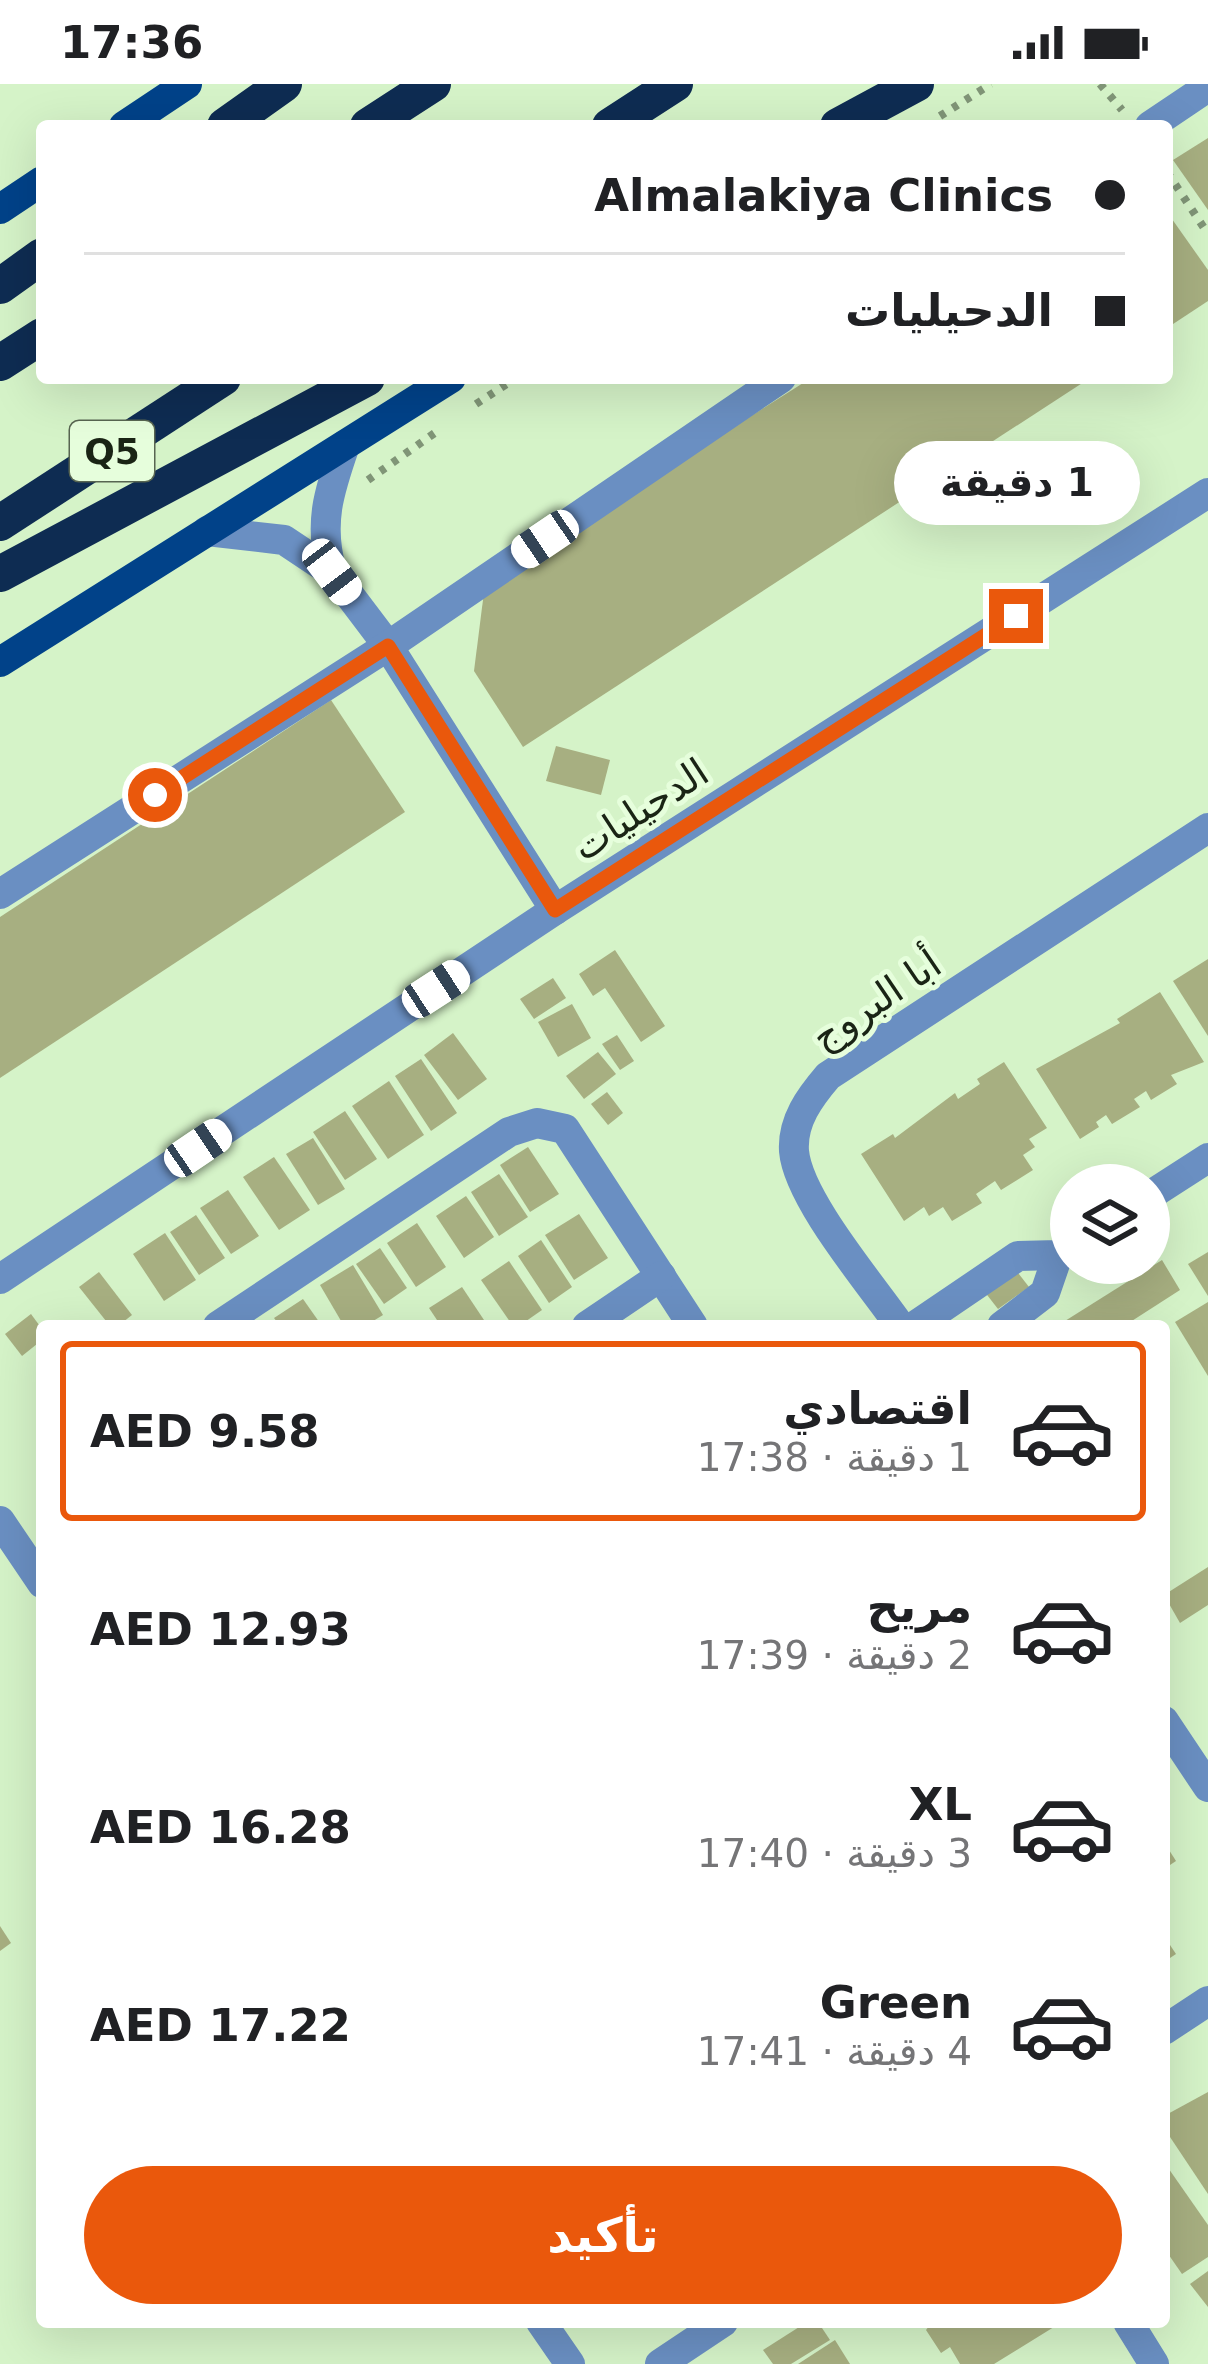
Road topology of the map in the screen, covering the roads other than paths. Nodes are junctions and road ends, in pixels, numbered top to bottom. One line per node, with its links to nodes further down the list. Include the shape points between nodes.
1 (188, 84): 7 (main road)
2 (284, 84): 8 (highway)
3 (434, 84): 9 (highway)
4 (675, 84): 10 (highway)
5 (918, 84): 11 (highway); 12 (main road)
6 (1208, 87): 13 (street)
7 (133, 120)
8 (233, 120)
9 (377, 120)
10 (619, 120)
11 (849, 120)
12 (862, 120)
13 (1159, 120)
14 (36, 185): 15 (main road)
15 (0, 209)
16 (36, 260): 17 (highway)
17 (0, 286)
18 (36, 340): 19 (highway)
19 (0, 363)
20 (214, 384): 26 (highway, Q5)
21 (356, 384): 29 (highway)
22 (442, 384): 24 (main road)
23 (772, 384): 30 (street)
24 (345, 445): 27 (main road); 28 (street, via 322,538)
25 (1208, 493): 34 (street, الدحيليات)
26 (0, 523)
27 (207, 531): 28 (street, via 284,540); 31 (main road)
28 (332, 572): 30 (street)
29 (0, 574)
30 (388, 646): 33 (street); 34 (street)
31 (0, 662)
32 (1208, 828): 44 (street, أبا البروج, via 828,1076 808,1099 794,1150 802,1181)
33 (0, 894)
34 (555, 910): 39 (street, الدحيليات)
35 (1208, 1158): 36 (street)
36 (1170, 1182)
37 (1050, 1253): 45 (street, via 1018,1256)
38 (661, 1276): 41 (street, via 565,1129 537,1123 509,1132); 42 (street); 43 (street)
39 (0, 1279)
40 (1050, 1282): 46 (street)
41 (227, 1320)
42 (596, 1320)
43 (689, 1320)
44 (896, 1320)
45 (924, 1320)
46 (1010, 1320)
47 (0, 1521): 48 (street)
48 (36, 1574)
49 (1170, 1730): 50 (street)
50 (1208, 1787)
51 (1208, 2001): 52 (street)
52 (1170, 2026)
53 (546, 2328): 56 (street)
54 (714, 2328): 57 (street)
55 (1132, 2328): 58 (street)
56 (570, 2364)
57 (660, 2364)
58 (1154, 2364)

